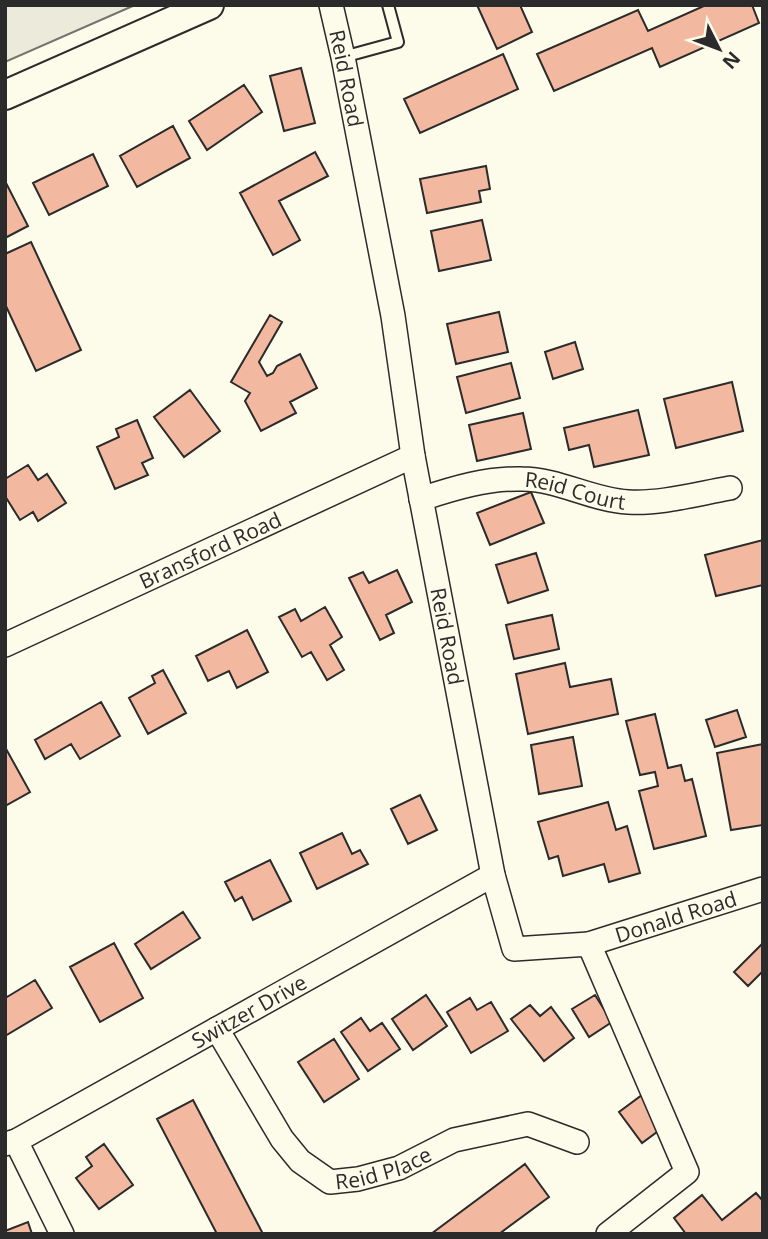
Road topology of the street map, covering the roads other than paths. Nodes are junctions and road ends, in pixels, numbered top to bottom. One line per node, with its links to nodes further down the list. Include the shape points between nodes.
1 (209, 5): 5 (street)
2 (331, 5): 4 (street, Reid Road)
3 (388, 5): 4 (lane, via 398,42)
4 (343, 57): 6 (street, Reid Road, via 393,316)
5 (5, 95)
6 (413, 456): 8 (street, Reid Road); 9 (street, Bransford Road)
7 (730, 488): 8 (street, Reid Court, via 631,502 523,479 468,484)
8 (421, 499): 10 (street, Reid Road)
9 (5, 645)
10 (493, 875): 12 (street, Reid Road, via 514,949); 13 (street, Switzer Drive)
11 (763, 889): 12 (street, Donald Road)
12 (589, 944): 17 (street, via 687,1172)
13 (217, 1029): 14 (street, Switzer Drive); 15 (street, Reid Place, via 282,1139 300,1161 330,1182 399,1168 454,1140 528,1124)
14 (10, 1142): 16 (street)
15 (577, 1142)
16 (62, 1234)
17 (608, 1234)

